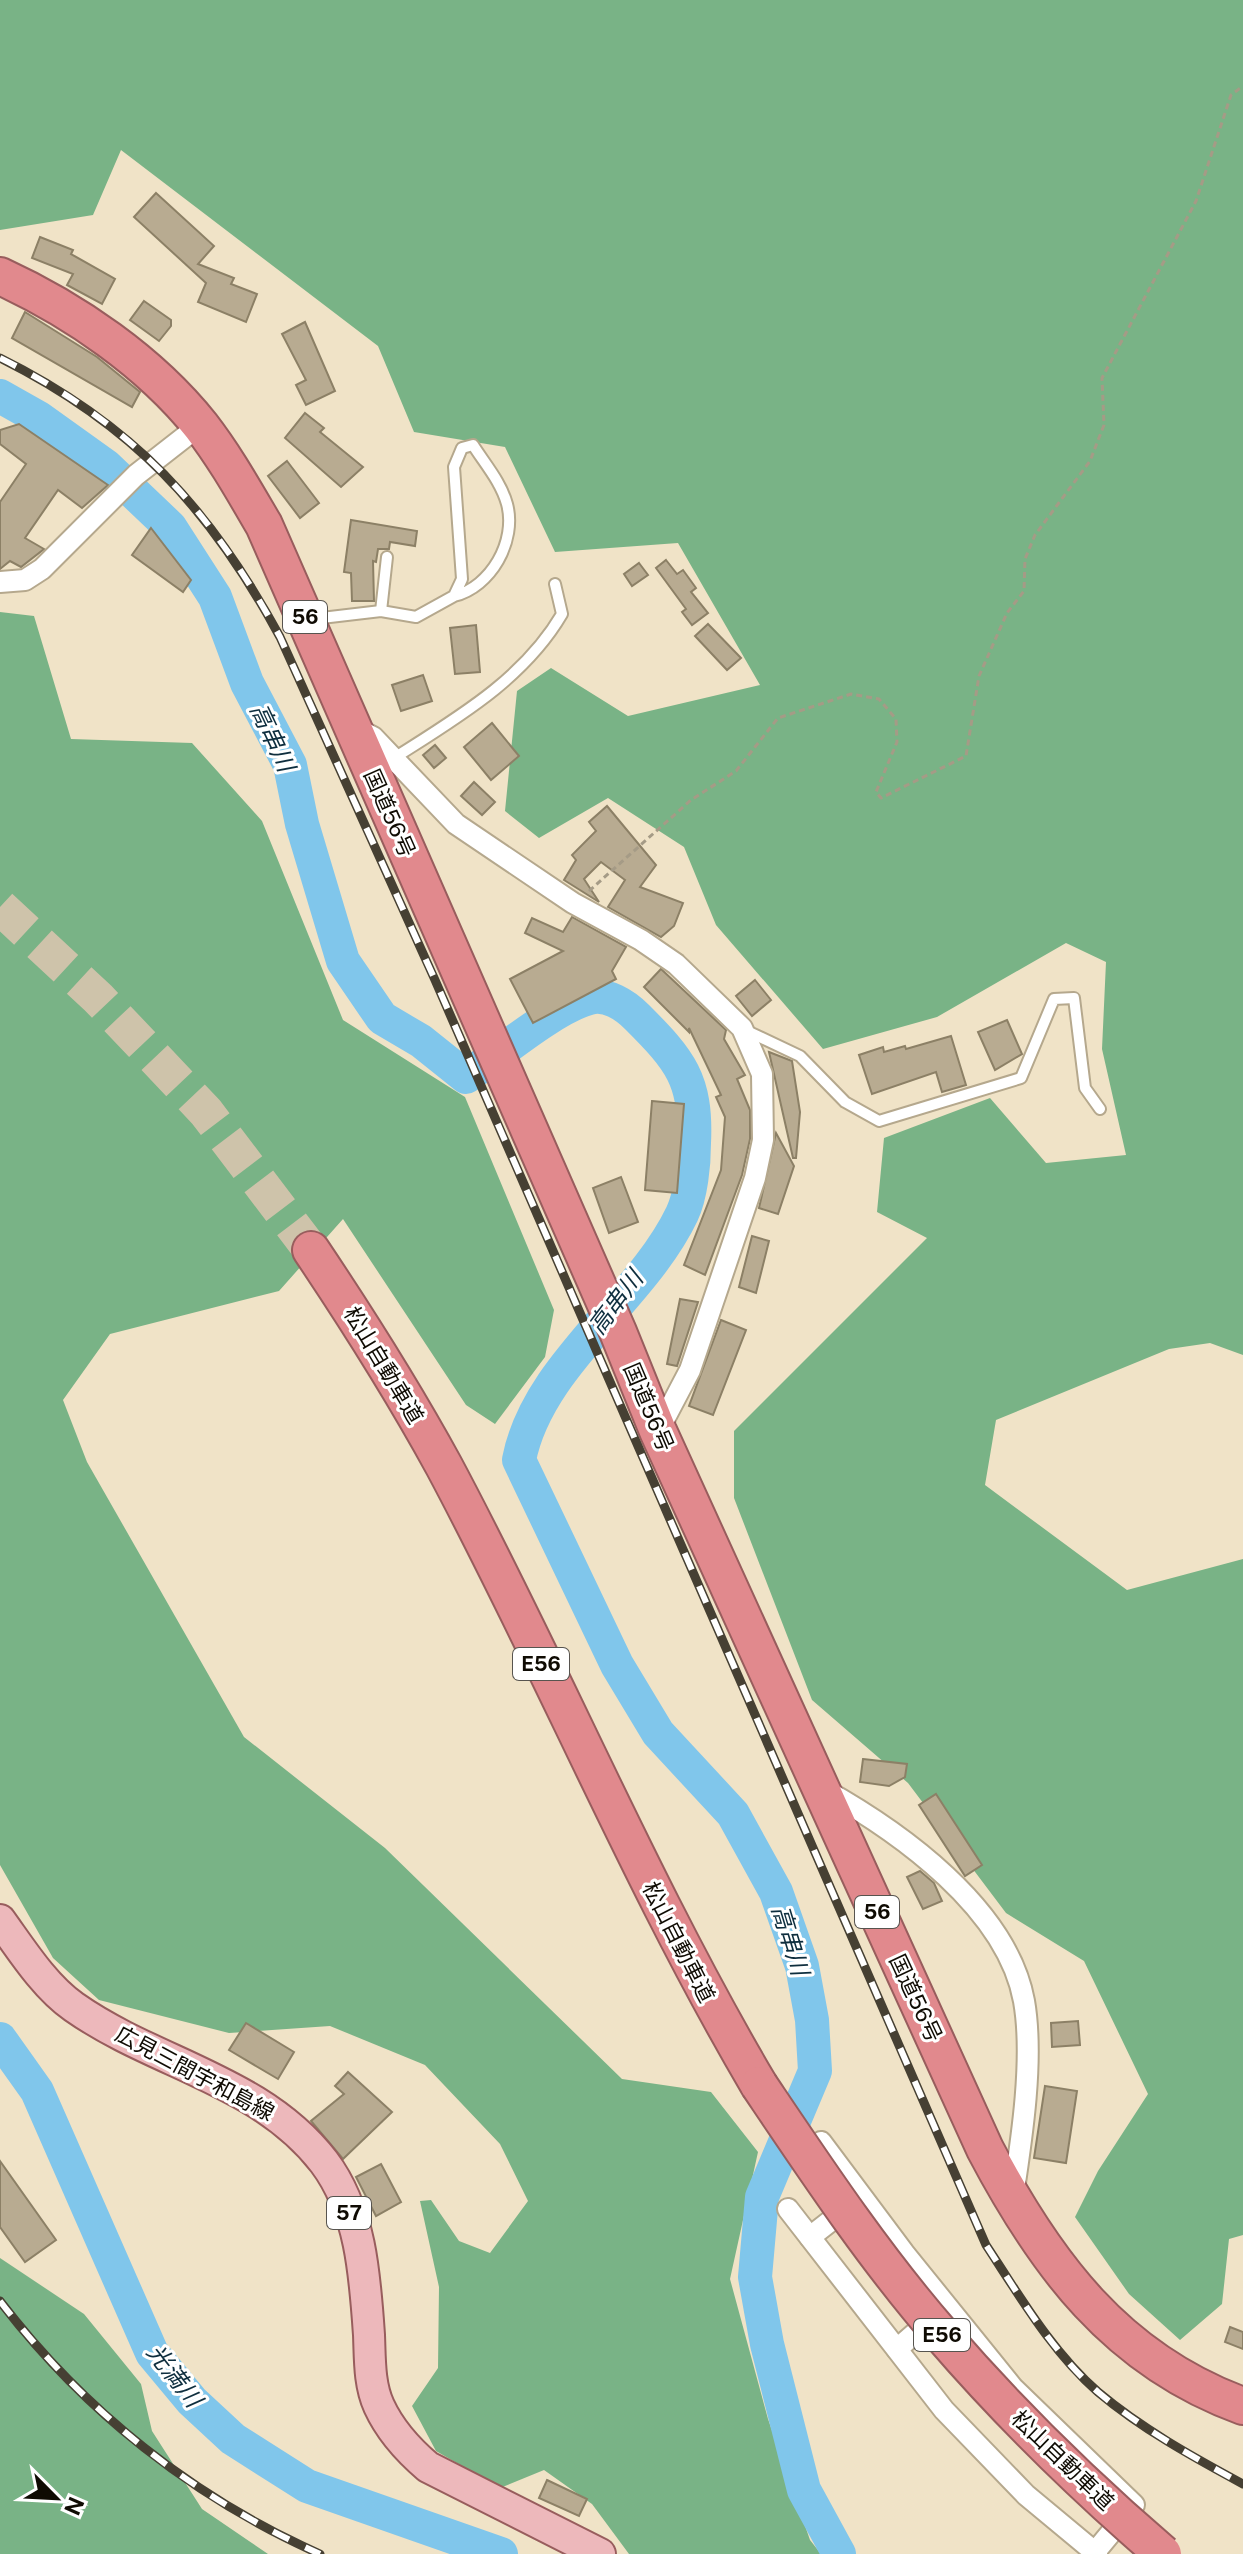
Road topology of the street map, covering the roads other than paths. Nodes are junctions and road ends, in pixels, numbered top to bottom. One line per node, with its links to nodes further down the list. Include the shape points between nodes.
1 (0, 276): 2 (highway, 国道56号 / 56, via 106,339)
2 (200, 425): 4 (street, via 136,475 42,569 25,580); 8 (highway, 国道56号 / 56, via 264,525)
3 (387, 557): 7 (lane)
4 (0, 582)
5 (555, 584): 10 (lane, via 562,614 521,668 456,719)
6 (454, 596): 6 (lane, via 462,579 454,467 462,448 473,445 509,507 506,548 469,593); 7 (lane, via 416,617)
7 (381, 611): 8 (lane)
8 (307, 621): 9 (highway, 国道56号 / 56)
9 (352, 726): 10 (street); 14 (highway, 国道56号 / 56)
10 (394, 758): 11 (street, via 456,824 676,964)
11 (742, 1028): 12 (lane, via 800,1056 845,1102 879,1121 1021,1078 1054,999 1074,998 1085,1088); 14 (street, via 762,1074 763,1140 690,1370)
12 (1100, 1109)
13 (311, 1250): 27 (highway, 松山自動車道 / E56, bridge, via 378,1351 444,1467 670,1927 759,2085 855,2224 941,2334 1061,2460)
14 (658, 1431): 15 (highway, 国道56号 / 56)
15 (820, 1787): 19 (highway, 国道56号 / 56); 19 (street, via 866,1812 936,1865 992,1929 1013,1966 1024,1999 1027,2036)
16 (0, 1920): 26 (main road, 広見三間宇和島線 / 57, via 72,2006 133,2042 259,2101 308,2143 326,2165 355,2225 363,2260 371,2379 391,2427 428,2467)
17 (821, 2142): 18 (street)
18 (861, 2197): 21 (street); 22 (street)
19 (1012, 2200): 24 (highway, 国道56号 / 56, via 1073,2288 1118,2332 1196,2386)
20 (788, 2209): 21 (street)
21 (810, 2237): 23 (street)
22 (947, 2306): 23 (street); 25 (street, via 1013,2388 1134,2505)
23 (897, 2349): 25 (street, via 944,2410 1026,2495)
24 (1243, 2406)
25 (1096, 2553)
26 (600, 2554)
27 (1163, 2554)

